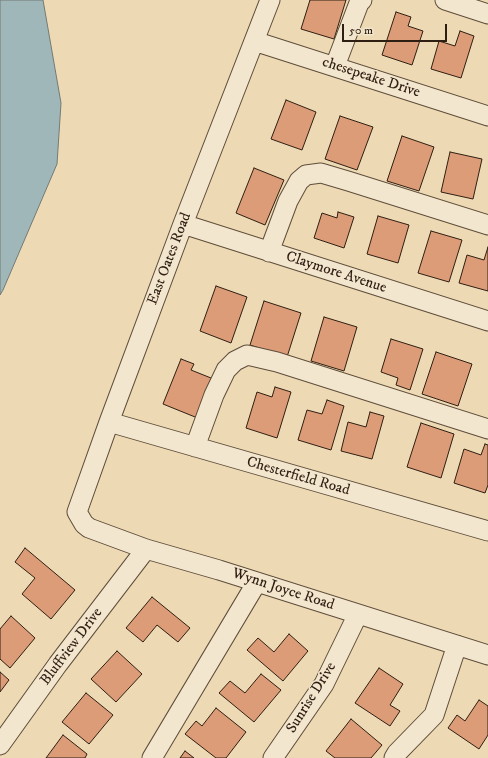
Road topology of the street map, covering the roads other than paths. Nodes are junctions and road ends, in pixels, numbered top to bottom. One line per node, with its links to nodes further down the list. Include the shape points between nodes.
1 (270, 0): 5 (street, East Oates Road)
2 (362, 0): 6 (street)
3 (445, 0): 4 (street)
4 (488, 14)
5 (254, 40): 6 (street, chesepeake Drive); 8 (street, East Oates Road)
6 (335, 66): 7 (street, chesepeake Drive)
7 (488, 116)
8 (183, 224): 10 (street, Claymore Avenue); 12 (street, East Oates Road)
9 (488, 225): 10 (street, via 321,173 306,175 299,181 288,201)
10 (269, 252): 11 (street, Claymore Avenue)
11 (488, 321)
12 (109, 422): 14 (street, Chesterfield Road); 15 (street, East Oates Road, via 77,512)
13 (488, 429): 14 (street, via 277,362 248,356 235,361 226,370)
14 (195, 447): 16 (street, Chesterfield Road)
15 (81, 520): 17 (street, Wynn Joyce Road, via 90,528)
16 (488, 532)
17 (146, 549): 18 (street, Wynn Joyce Road); 22 (street, Bluffview Drive)
18 (257, 582): 19 (street, Wynn Joyce Road); 23 (street)
19 (358, 614): 20 (street, Wynn Joyce Road); 24 (street, Sunrise Drive, via 324,684)
20 (457, 645): 21 (street, Wynn Joyce Road); 25 (street, via 434,715)
21 (488, 655)
22 (0, 745)
23 (152, 758)
24 (273, 758)
25 (394, 758)

